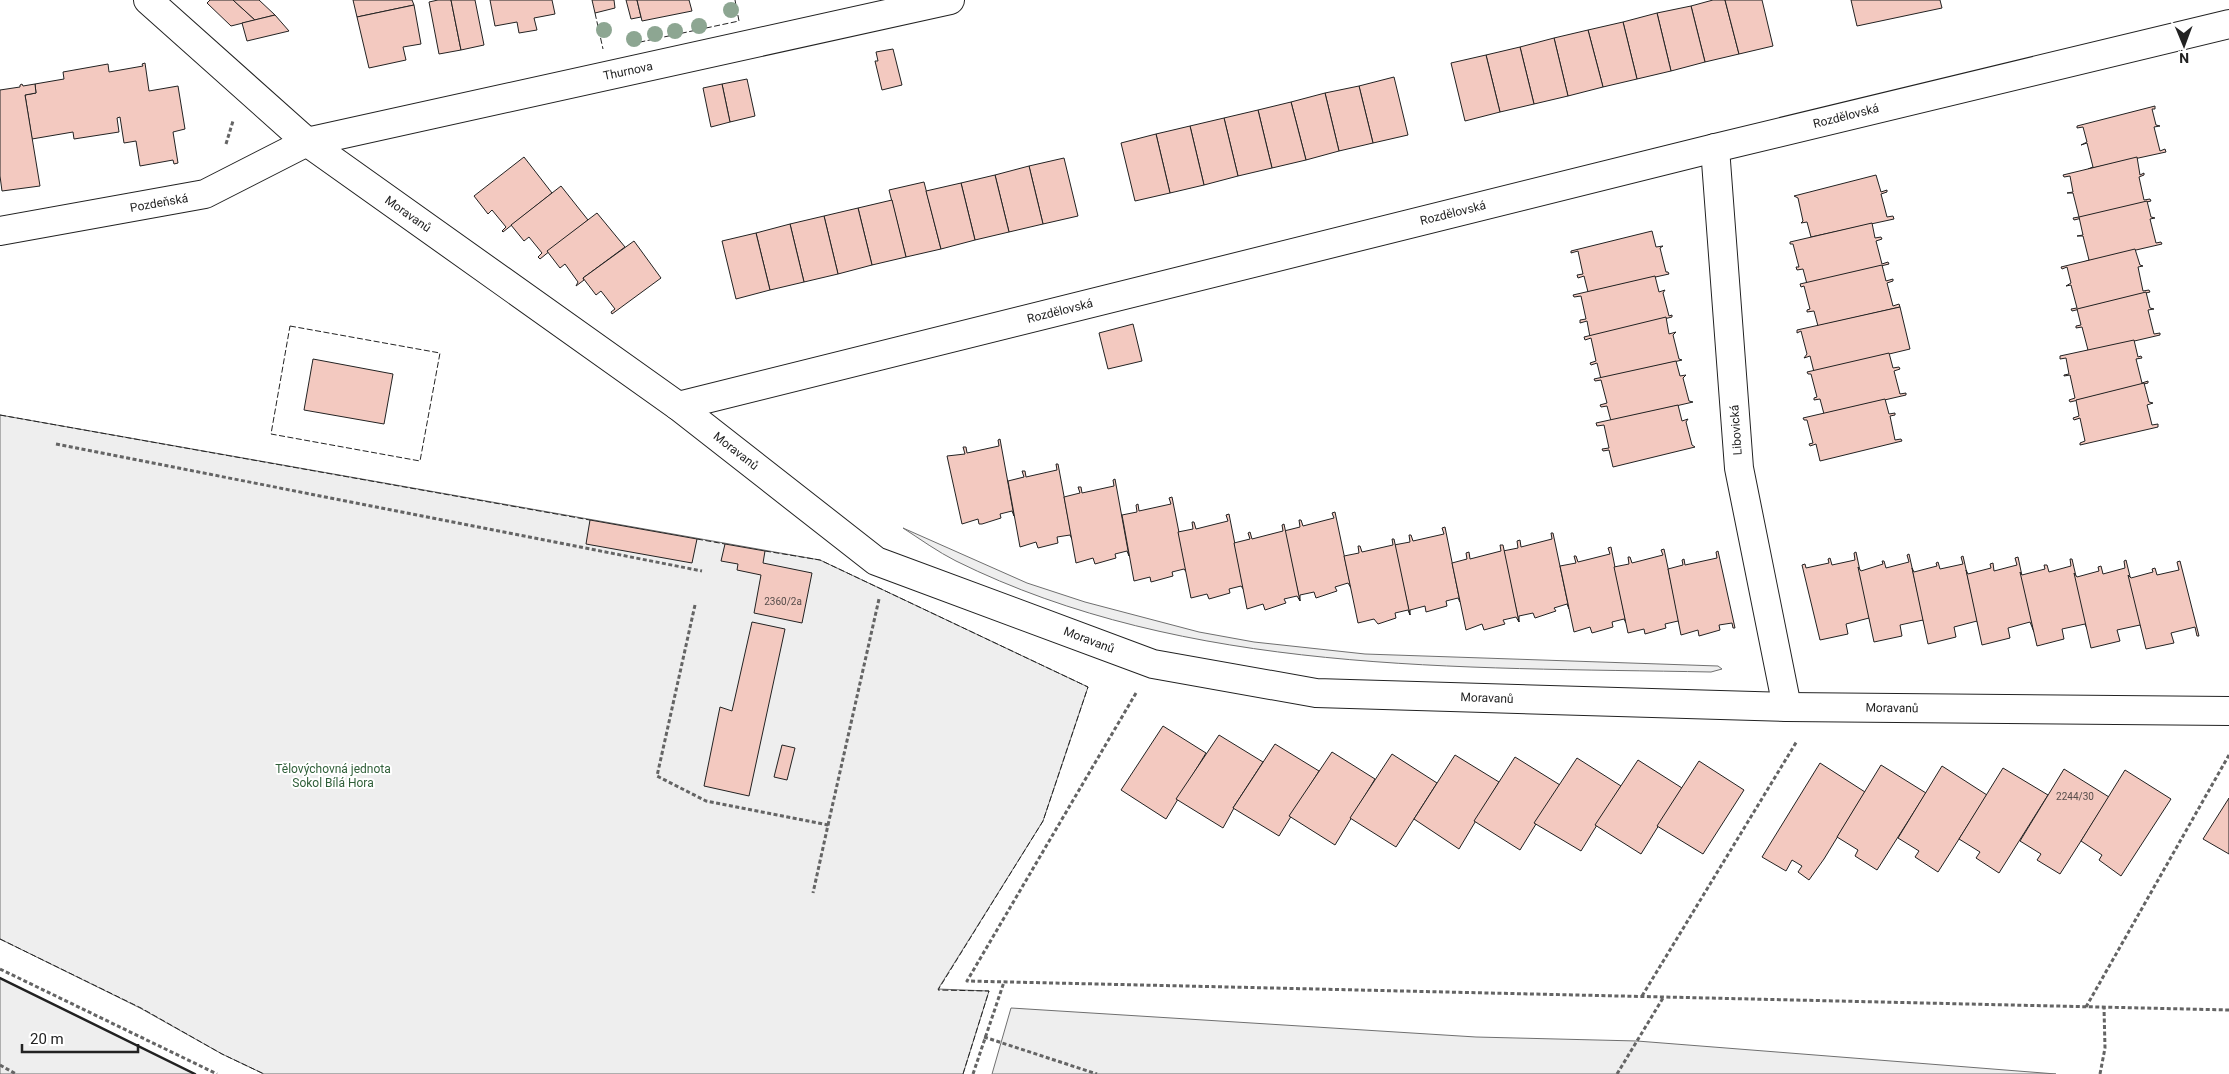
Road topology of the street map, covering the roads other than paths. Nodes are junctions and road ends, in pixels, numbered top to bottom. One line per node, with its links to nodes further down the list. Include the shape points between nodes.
1 (148, 0): 4 (street, Moravanů)
2 (950, 0): 4 (street, Thurnova)
3 (2229, 24): 5 (street, Rozdělovská)
4 (307, 142): 6 (street, Pozdeňská, via 205,194); 7 (street, Moravanů)
5 (1715, 148): 7 (street, Rozdělovská); 8 (street, Libovická, via 1739,468)
6 (0, 231)
7 (678, 406): 8 (street, Moravanů, via 876,561 1153,664 1316,693)
8 (1787, 707): 9 (street, Moravanů)
9 (2229, 711)

